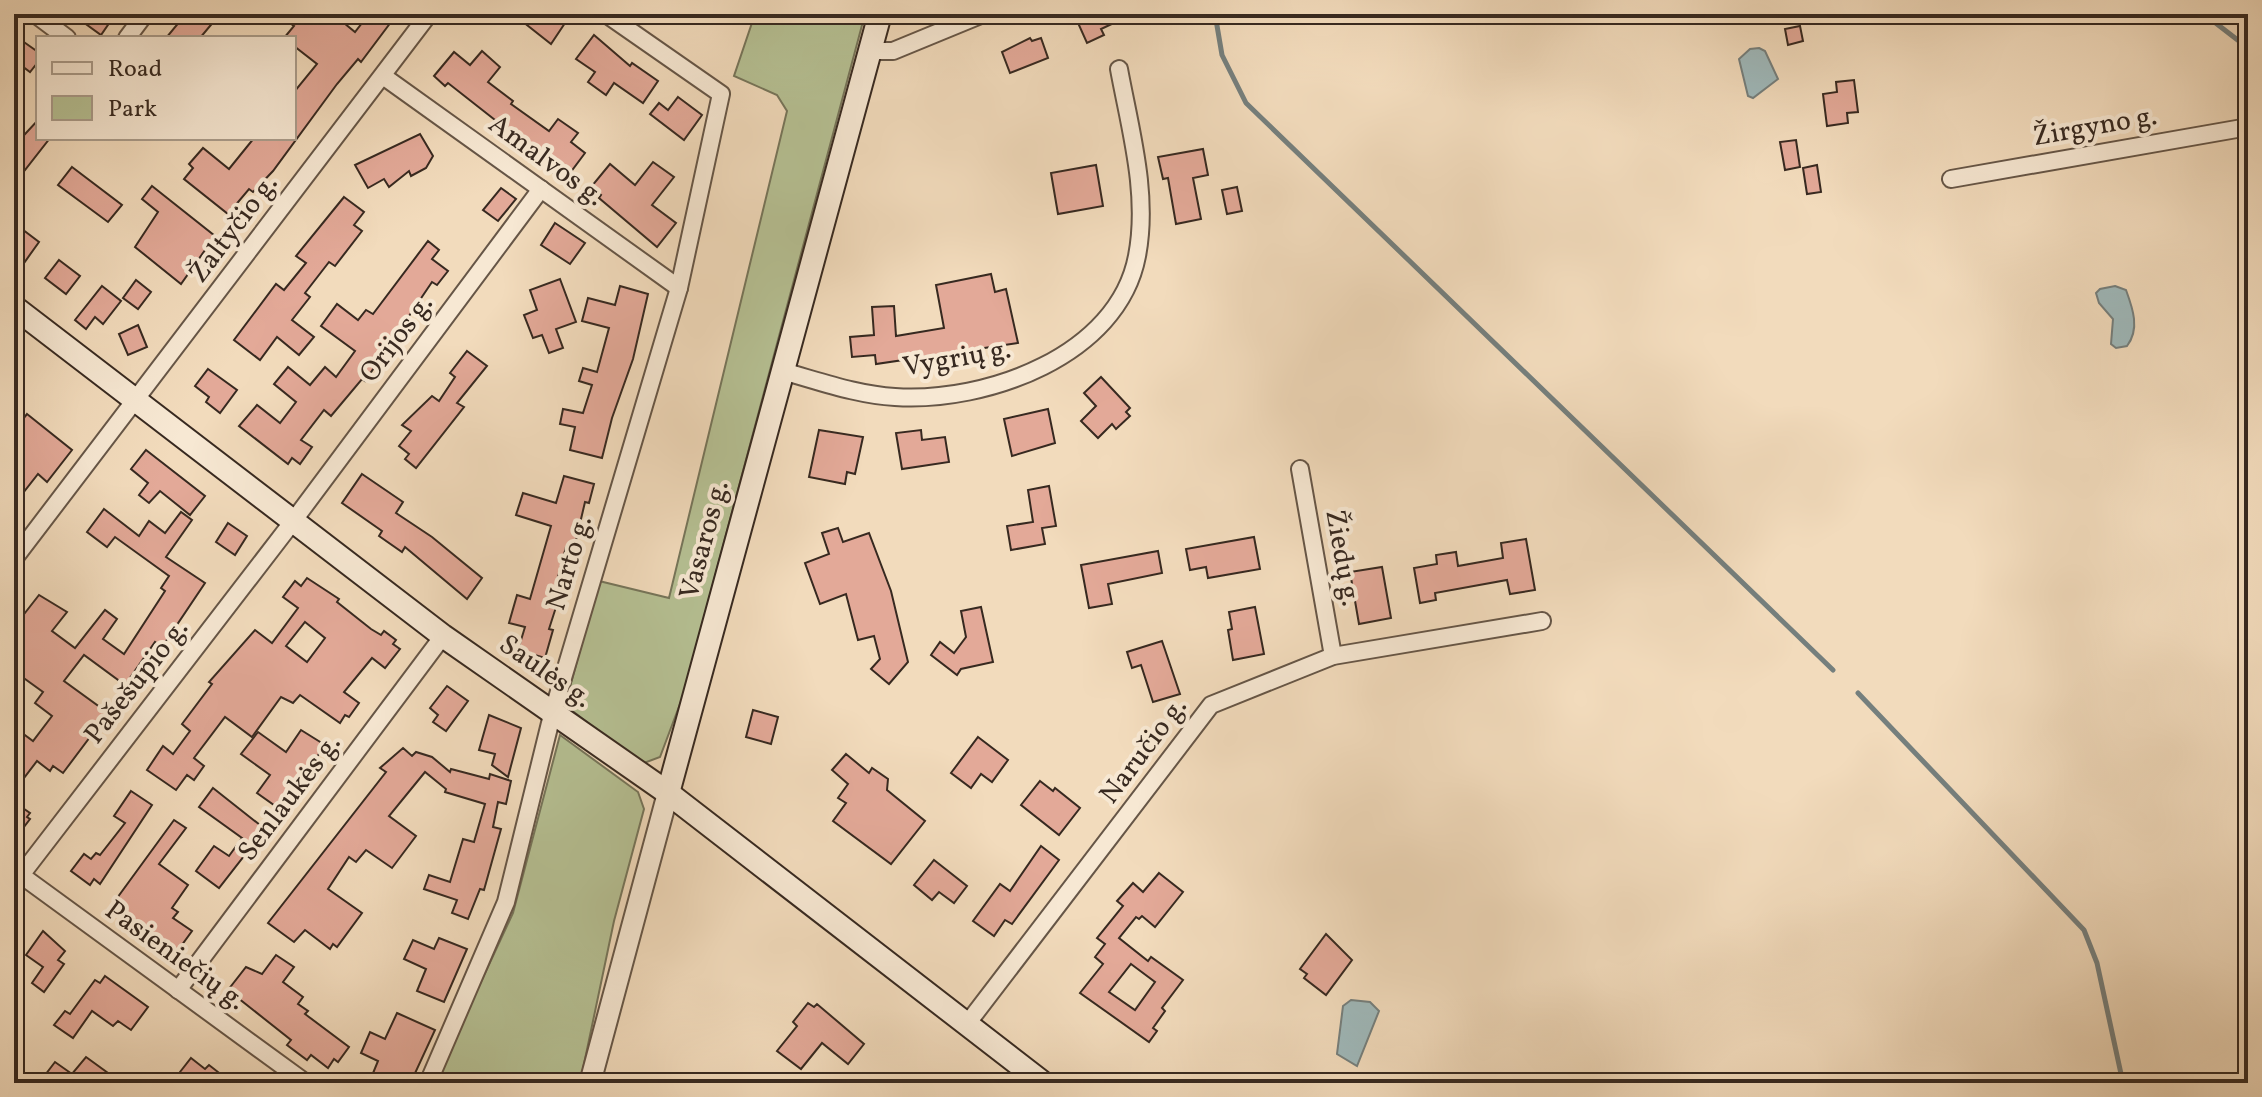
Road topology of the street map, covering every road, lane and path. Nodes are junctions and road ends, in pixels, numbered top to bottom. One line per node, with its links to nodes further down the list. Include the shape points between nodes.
1 (35, 14): 7 (street)
2 (145, 14): 8 (street)
3 (429, 14): 11 (street, Žaltyčio g.)
4 (606, 14): 15 (street, Narto g., via 721,94)
5 (880, 14): 9 (main road, Vasaros g.)
6 (983, 14): 9 (street, via 893,51)
7 (64, 36)
8 (128, 36)
9 (871, 51): 17 (main road, Vasaros g.)
10 (1119, 69): 17 (street, Vygrių g., via 1139,178 1137,257 1125,291 1097,330 1065,355 1029,373 956,392 896,397)
11 (383, 76): 14 (street, Amalvos g.); 18 (street, Žaltyčio g.)
12 (2248, 127): 13 (street, Žirgyno g.)
13 (1951, 179)
14 (541, 189): 15 (street, Amalvos g.); 20 (street, Orijos g.)
15 (679, 288): 25 (street, Narto g.)
16 (14, 307): 18 (main road, Saulės g.)
17 (782, 371): 26 (main road, Vasaros g.)
18 (138, 399): 20 (main road, Saulės g.); 21 (street, Žaltyčio g.)
19 (1300, 469): 24 (street, Žiedų g.)
20 (294, 520): 23 (main road, Saulės g.); 27 (street, Pašešupio g.)
21 (14, 559)
22 (1542, 621): 24 (street, Naručio g.)
23 (443, 636): 25 (main road, Saulės g.); 28 (street, Senlaukės g.)
24 (1333, 656): 29 (street, Naručio g., via 1211,705)
25 (552, 715): 26 (main road, Saulės g.); 31 (street, Narto g., via 506,902)
26 (668, 793): 29 (main road, Saulės g.); 32 (street, Vasaros g.)
27 (17, 873): 28 (street, Pasieniečių g.)
28 (178, 990): 30 (street, Pasieniečių g.)
29 (967, 1024): 33 (main road, Saulės g.)
30 (306, 1083)
31 (428, 1083)
32 (590, 1083)
33 (1043, 1083)

